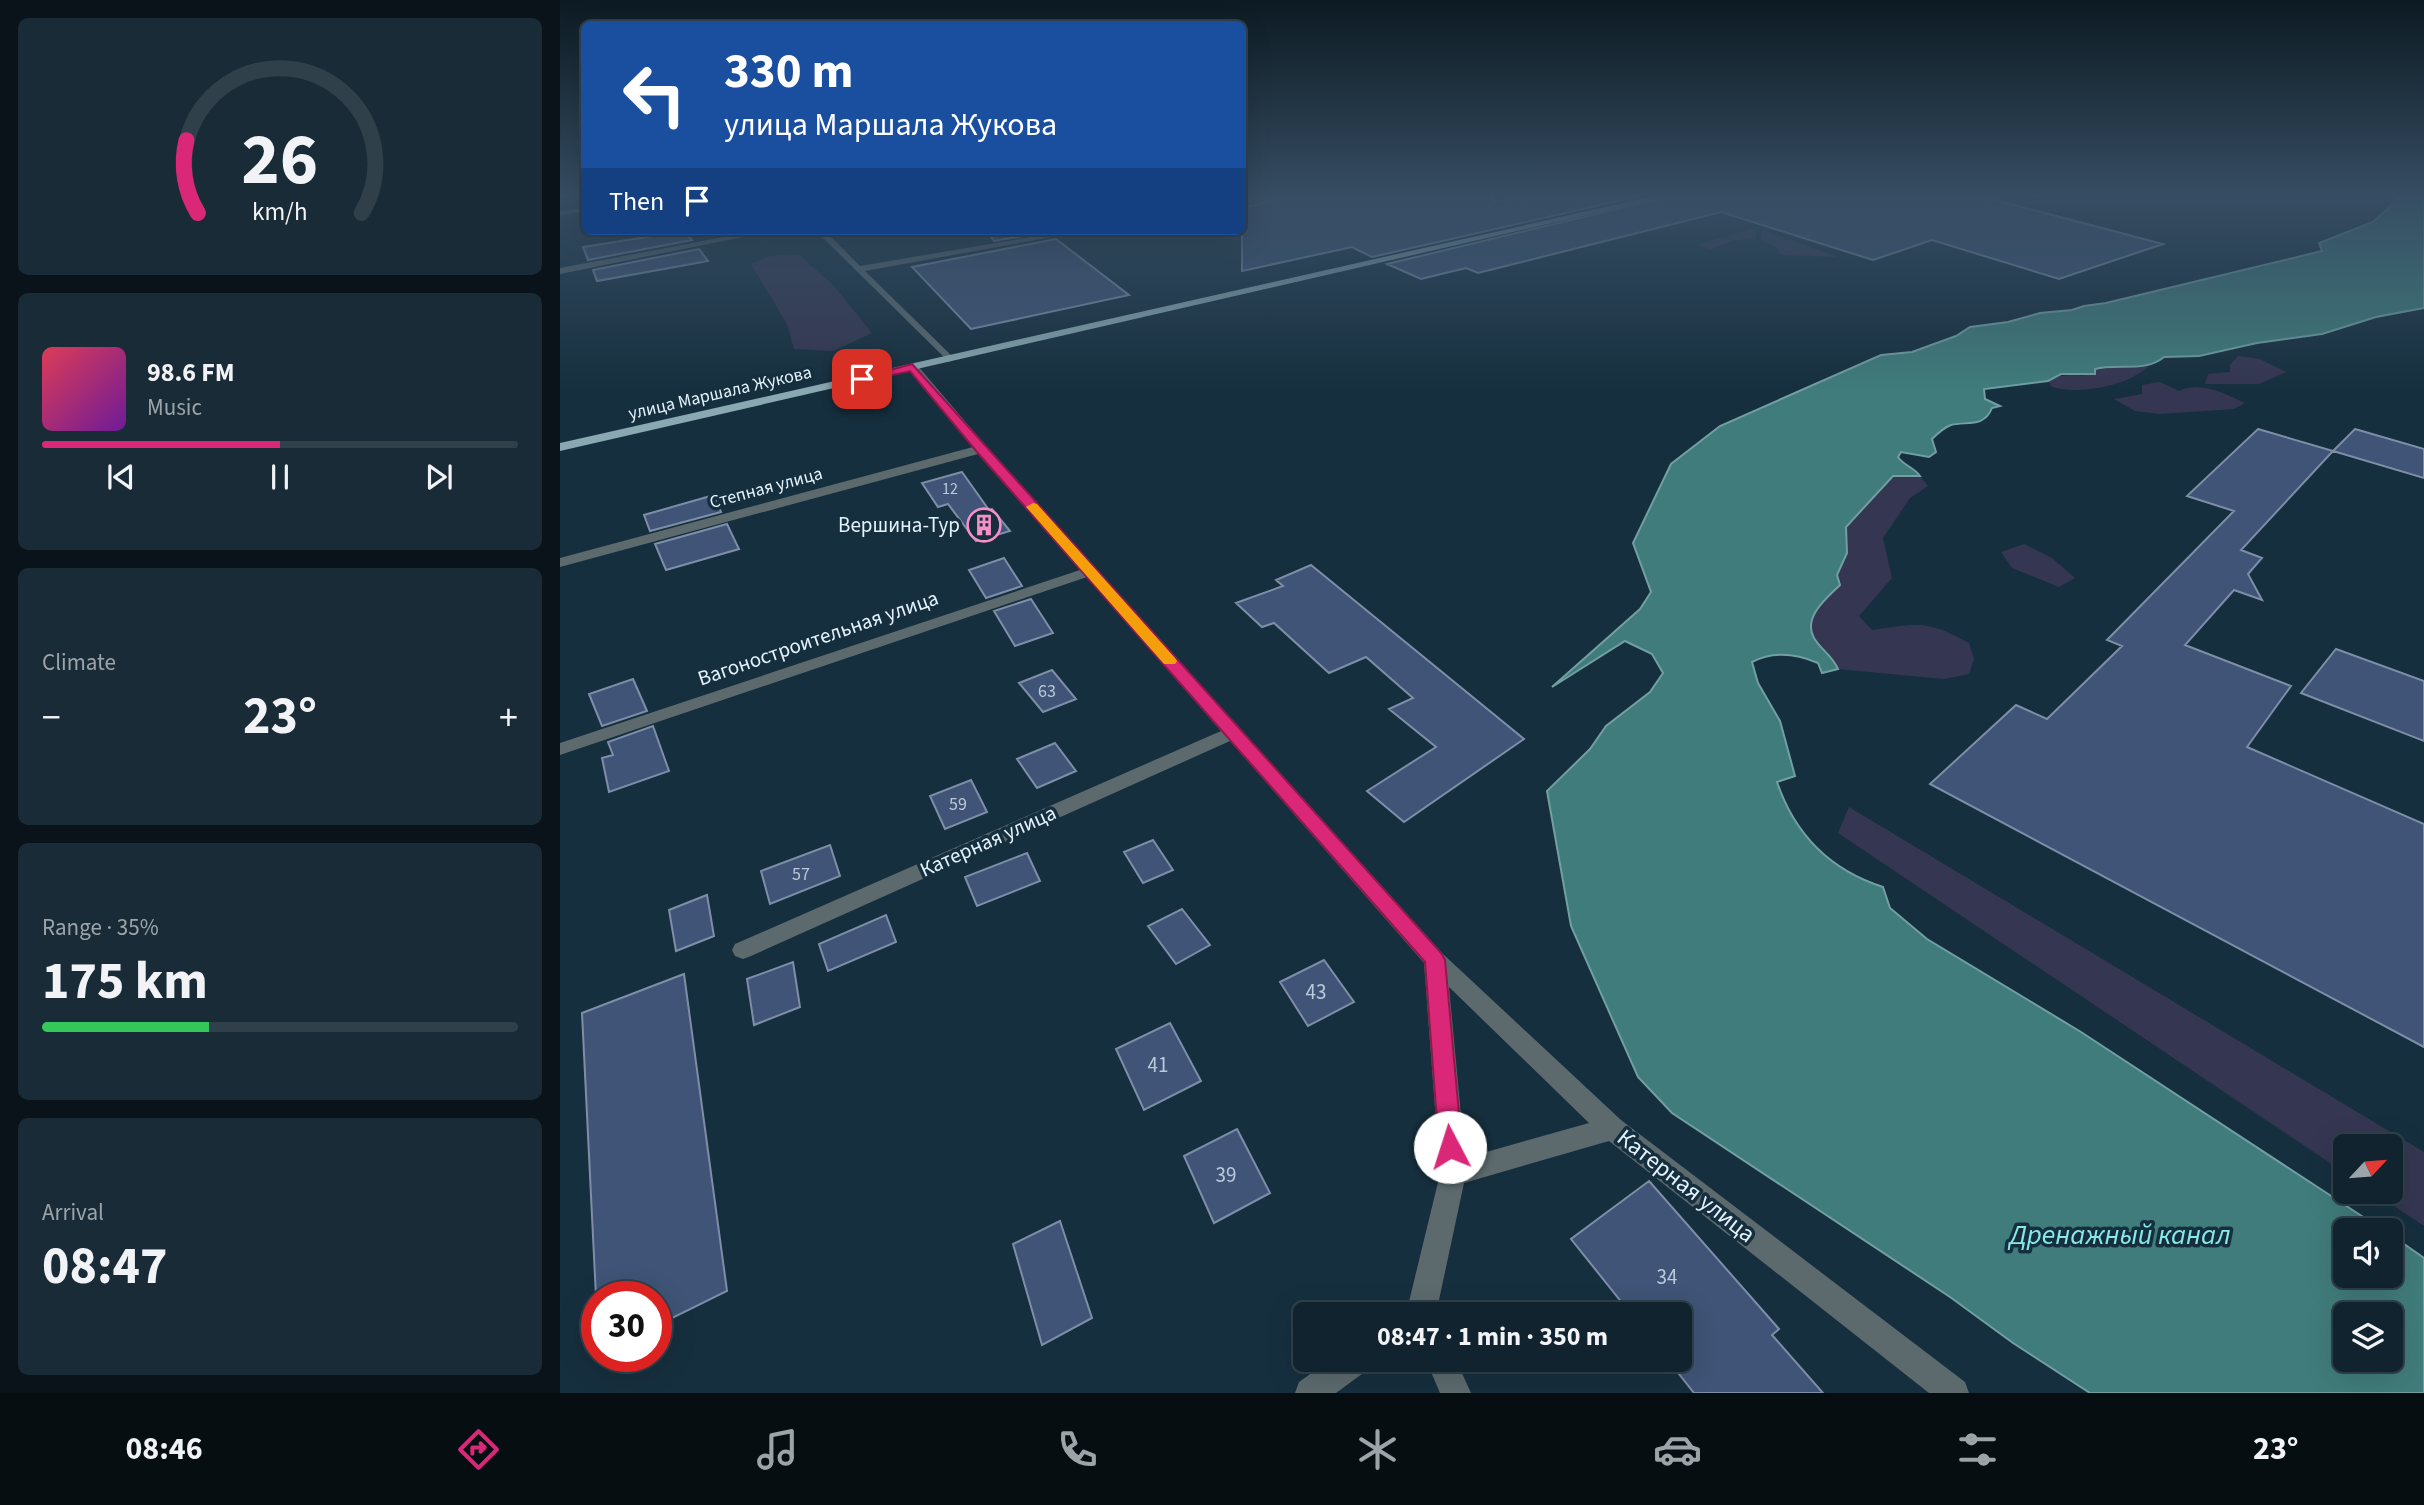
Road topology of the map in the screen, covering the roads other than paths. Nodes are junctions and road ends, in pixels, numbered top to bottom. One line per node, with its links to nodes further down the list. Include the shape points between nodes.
1 (612, 261): 6 (street)
2 (850, 261): 5 (street)
3 (905, 261): 5 (street)
4 (1380, 261): 7 (main road, улица Маршала Жукова)
5 (858, 269): 7 (street)
6 (560, 271)
7 (949, 359): 8 (main road, улица Маршала Жукова)
8 (912, 367): 9 (main road, улица Маршала Жукова); 10 (street, Катерная улица)
9 (560, 447)
10 (981, 449): 11 (street, Степная улица); 12 (street, Катерная улица)
11 (560, 563)
12 (1091, 571): 13 (street, Катерная улица); 14 (street, Вагоностроительная улица)
13 (1233, 733): 15 (street, Катерная улица); 16 (street, Катерная улица)
14 (560, 749)
15 (743, 950)
16 (1435, 960): 17 (street, Катерная улица); 18 (street)
17 (1612, 1128): 18 (street); 24 (street, Катерная улица)
18 (1453, 1174): 19 (street)
19 (1422, 1302)
20 (1339, 1372): 22 (street)
21 (1446, 1372): 23 (street)
22 (1310, 1393)
23 (1456, 1393)
24 (1954, 1393)

